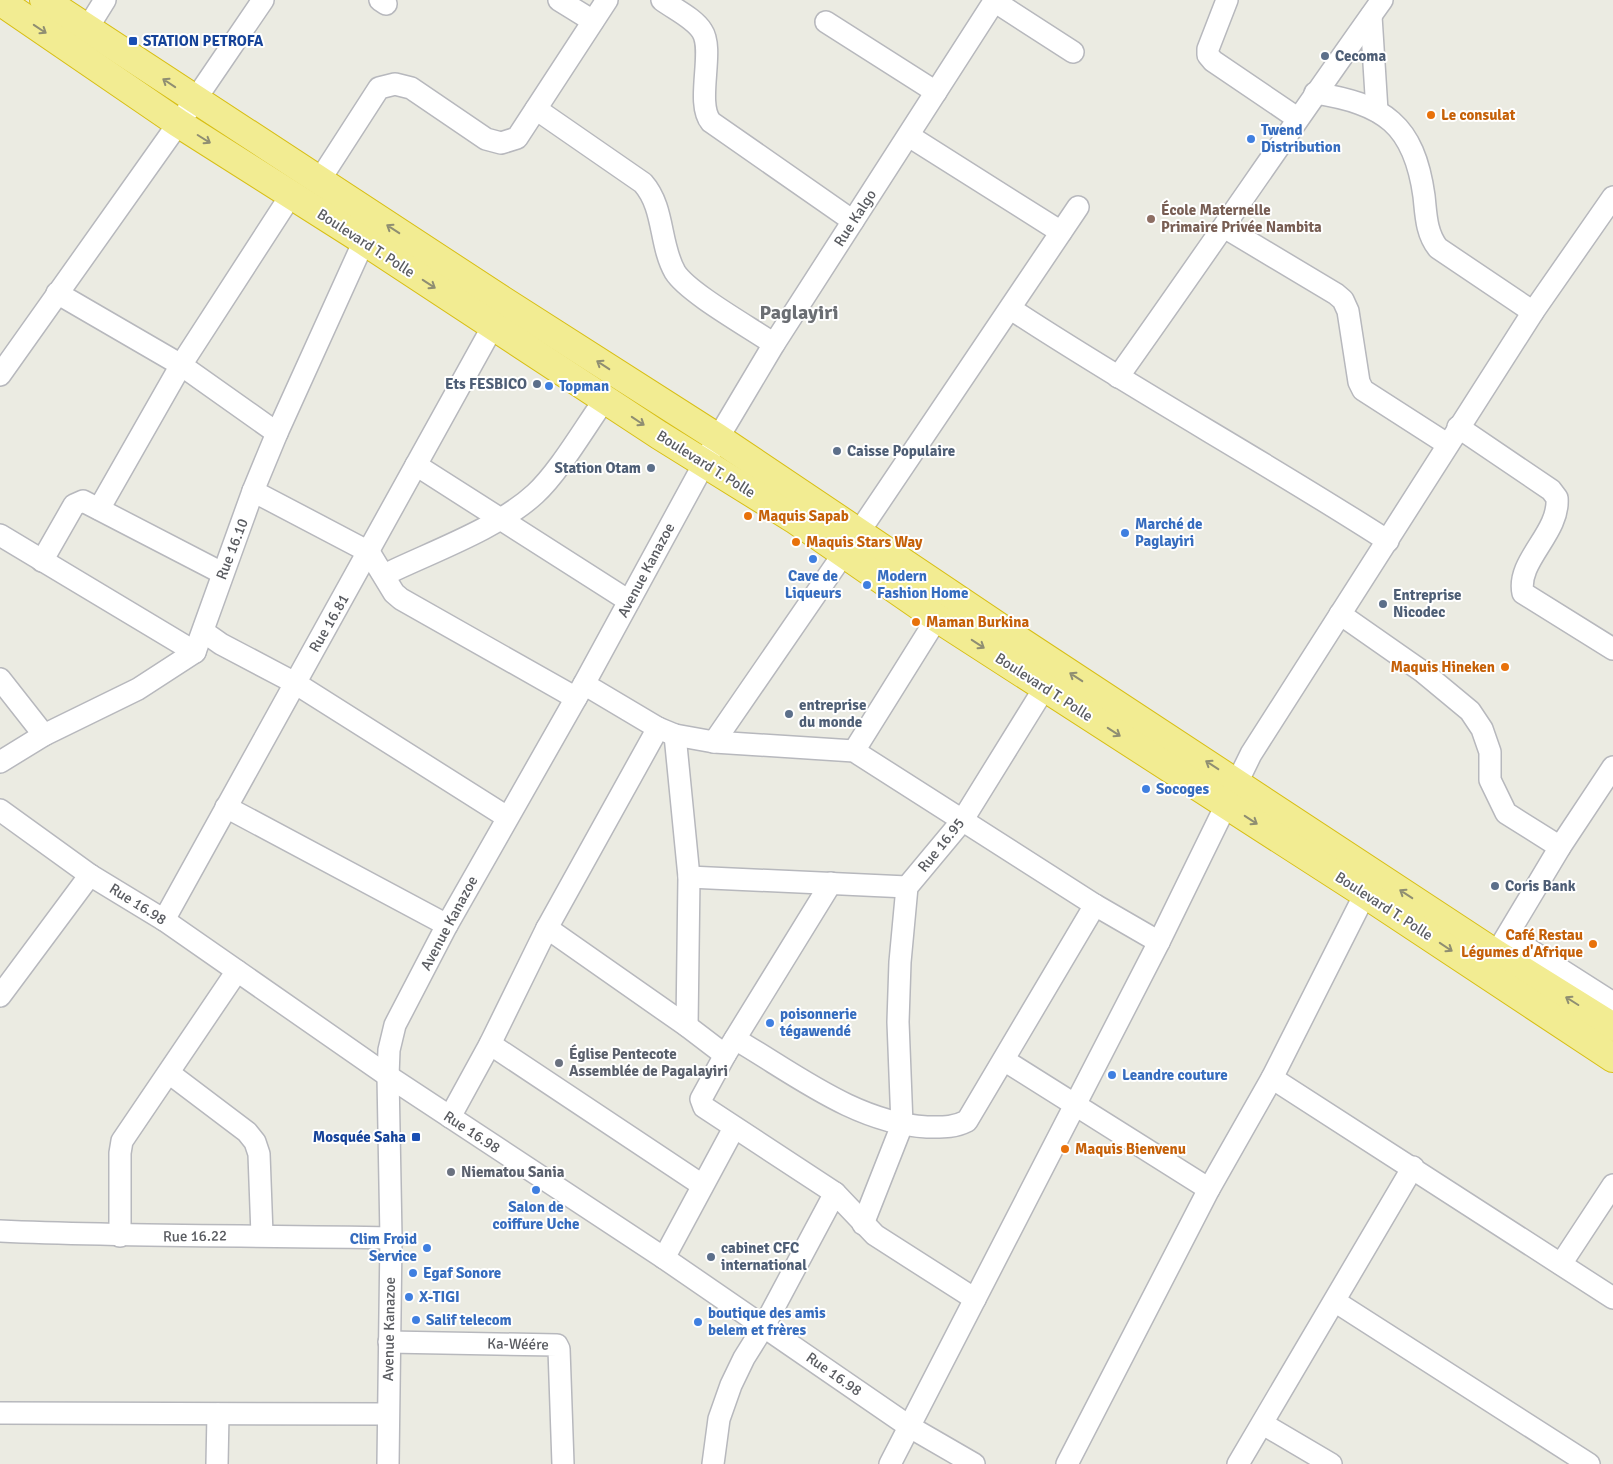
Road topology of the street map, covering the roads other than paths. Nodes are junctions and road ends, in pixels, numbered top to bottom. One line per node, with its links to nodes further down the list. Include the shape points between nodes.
1 (44, 0): 13 (highway, Boulevard T. Polle)
2 (105, 0): 13 (street)
3 (263, 0): 17 (street)
4 (559, 0): 11 (street)
5 (607, 0): 11 (street)
6 (662, 0): 27 (street, via 696,24 705,38 705,110 711,122)
7 (1227, 0): 20 (street, via 1208,55)
8 (0, 1): 21 (highway, Boulevard T. Polle, one-way to 21)
9 (994, 1): 14 (street); 15 (street, Rue Kalgo)
10 (1377, 8): 16 (street); 19 (street)
11 (593, 22): 18 (street)
12 (826, 22): 15 (street)
13 (87, 28): 17 (highway, Boulevard T. Polle, one-way to 13)
14 (1073, 52)
15 (936, 92): 22 (street, Rue Kalgo)
16 (1315, 93): 19 (street, via 1358,102); 20 (street)
17 (195, 100): 21 (street); 23 (highway, Boulevard T. Polle)
18 (536, 109): 23 (street, via 517,138 501,143 486,139 411,88 395,84 379,88); 35 (street, via 643,183 657,206 670,258 682,281)
19 (1377, 111): 33 (street, via 1392,120 1404,135 1415,159 1430,238 1438,248)
20 (1297, 118): 28 (street)
21 (178, 123): 24 (highway, Boulevard T. Polle, one-way to 24); 31 (street)
22 (909, 136): 27 (street, Rue Kalgo); 29 (street)
23 (319, 181): 42 (highway, Boulevard T. Polle, one-way to 23)
24 (291, 195): 30 (highway, Boulevard T. Polle); 36 (street)
25 (1613, 197): 33 (street)
26 (1078, 207): 29 (street)
27 (854, 221): 35 (street, Rue Kalgo)
28 (1224, 227): 38 (street); 41 (street, via 1343,300 1348,311 1358,382 1363,390)
29 (1062, 232): 32 (street)
30 (364, 241): 34 (highway, Boulevard T. Polle, one-way to 34); 40 (street, Rue 16.10)
31 (57, 293): 36 (street); 37 (street)
32 (1011, 309): 38 (street); 48 (street)
33 (1532, 312): 41 (street)
34 (493, 326): 39 (highway, Boulevard T. Polle); 44 (street, Rue 16.81)
35 (774, 344): 42 (street, Rue Kalgo)
36 (181, 365): 40 (street); 46 (street)
37 (1, 369)
38 (1118, 377): 50 (street)
39 (605, 399): 43 (highway, Boulevard T. Polle, one-way to 43); 47 (street, via 546,482)
40 (277, 433): 45 (street, Rue 16.10)
41 (1453, 436): 50 (street); 60 (street, via 1550,490 1557,498 1556,516 1522,577 1523,593)
42 (718, 438): 43 (street, Avenue Kanazoe); 48 (highway, Boulevard T. Polle)
43 (704, 462): 52 (highway, Boulevard T. Polle); 56 (street, Avenue Kanazoe)
44 (416, 465): 47 (street); 51 (street, Rue 16.81)
45 (253, 491): 51 (street); 54 (street, Rue 16.10)
46 (100, 509): 53 (street, via 83,501 74,504); 54 (street)
47 (502, 519): 55 (street); 56 (street)
48 (859, 532): 72 (highway, Boulevard T. Polle, one-way to 48, via 1023,643)
49 (0, 535): 53 (street)
50 (1388, 541): 57 (street)
51 (368, 552): 55 (street); 63 (street, Rue 16.81)
52 (844, 553): 58 (highway, Boulevard T. Polle); 68 (street)
53 (42, 561): 61 (street)
54 (222, 573): 59 (street, Rue 16.10)
55 (384, 575): 65 (street, via 401,599)
56 (629, 601): 65 (street, Avenue Kanazoe)
57 (1340, 614): 72 (street, via 1262,736); 77 (street, via 1423,672 1470,711 1482,729 1490,752 1490,780 1506,813)
58 (937, 618): 64 (highway, Boulevard T. Polle, one-way to 64); 69 (street)
59 (204, 632): 61 (street, Rue 16.10); 63 (street)
60 (1613, 649)
61 (195, 652): 67 (street, via 138,689)
62 (0, 679): 67 (street)
63 (295, 683): 73 (street, Rue 16.81); 75 (street)
64 (1045, 688): 72 (highway, Boulevard T. Polle, one-way to 72); 76 (street, Rue 16.95)
65 (580, 691): 66 (street); 75 (street, Avenue Kanazoe)
66 (666, 732): 68 (street); 79 (street); 86 (street)
67 (44, 736): 70 (street)
68 (714, 742): 69 (street)
69 (854, 751): 76 (street)
70 (0, 762)
71 (1613, 767): 77 (street)
72 (1232, 793): 82 (highway, Boulevard T. Polle, one-way to 82); 87 (street); 88 (highway, Boulevard T. Polle, one-way to 72)
73 (226, 807): 84 (street, Rue 16.81); 85 (street)
74 (0, 810): 78 (street, Rue 16.98)
75 (508, 817): 85 (street, Avenue Kanazoe)
76 (962, 821): 81 (street, Rue 16.95); 83 (street)
77 (1560, 847): 88 (street)
78 (90, 875): 84 (street, Rue 16.98); 90 (street)
79 (689, 877): 80 (street); 92 (street)
80 (831, 883): 81 (street); 95 (street)
81 (907, 887): 103 (street, Rue 16.95, via 898,1022)
82 (1365, 894): 96 (highway, Boulevard T. Polle, one-way to 96); 100 (street)
83 (1095, 905): 87 (street); 97 (street)
84 (164, 920): 89 (street, Rue 16.98)
85 (446, 925): 99 (street, Avenue Kanazoe, via 395,1025 389,1050)
86 (547, 928): 92 (street); 94 (street)
87 (1159, 942): 101 (street)
88 (1502, 945): 91 (street); 93 (highway, Boulevard T. Polle, one-way to 88)
89 (237, 971): 98 (street); 99 (street, Rue 16.98)
90 (0, 996)
91 (1613, 1003)
92 (687, 1026): 95 (street)
93 (1613, 1027)
94 (490, 1044): 102 (street); 106 (street)
95 (730, 1047): 103 (street, via 848,1106); 104 (street, via 701,1099 704,1107)
96 (1613, 1058)
97 (1004, 1060): 101 (street); 103 (street, via 967,1121 946,1128)
98 (169, 1073): 112 (street, via 247,1132 255,1142 259,1154); 113 (street, via 122,1141)
99 (388, 1076): 102 (street, Rue 16.98); 114 (street, Avenue Kanazoe)
100 (1272, 1078): 105 (street); 108 (street)
101 (1075, 1105): 108 (street); 118 (street)
102 (450, 1117): 115 (street, Rue 16.98)
103 (902, 1125): 110 (street)
104 (734, 1128): 106 (street); 109 (street)
105 (1413, 1167): 116 (street); 119 (street)
106 (702, 1185): 115 (street)
107 (1613, 1185): 116 (street)
108 (1209, 1189): 133 (street)
109 (834, 1193): 110 (street); 120 (street)
110 (863, 1224): 118 (street, via 876,1236)
111 (0, 1231): 113 (street, Rue 16.22)
112 (262, 1235): 113 (street, Rue 16.22); 114 (street, Rue 16.22)
113 (120, 1236)
114 (391, 1238): 121 (street, Avenue Kanazoe)
115 (664, 1258): 120 (street, Rue 16.98)
116 (1561, 1264): 117 (street)
117 (1613, 1298)
118 (976, 1299): 126 (street)
119 (1336, 1302): 125 (street); 136 (street)
120 (764, 1326): 126 (street, Rue 16.98); 130 (street, via 731,1386 719,1419)
121 (389, 1342): 124 (street, Avenue Kanazoe); 129 (street, Ka-Wéére, via 557,1345)
122 (0, 1413): 123 (street)
123 (218, 1414): 124 (street); 127 (street)
124 (388, 1414): 128 (street, Avenue Kanazoe)
125 (1263, 1424): 134 (street); 135 (street)
126 (910, 1427): 131 (street); 132 (street, Rue 16.98)
127 (217, 1464)
128 (388, 1464)
129 (563, 1464)
130 (712, 1464)
131 (890, 1464)
132 (974, 1464)
133 (1067, 1464)
134 (1238, 1464)
135 (1331, 1464)
136 (1589, 1464)

